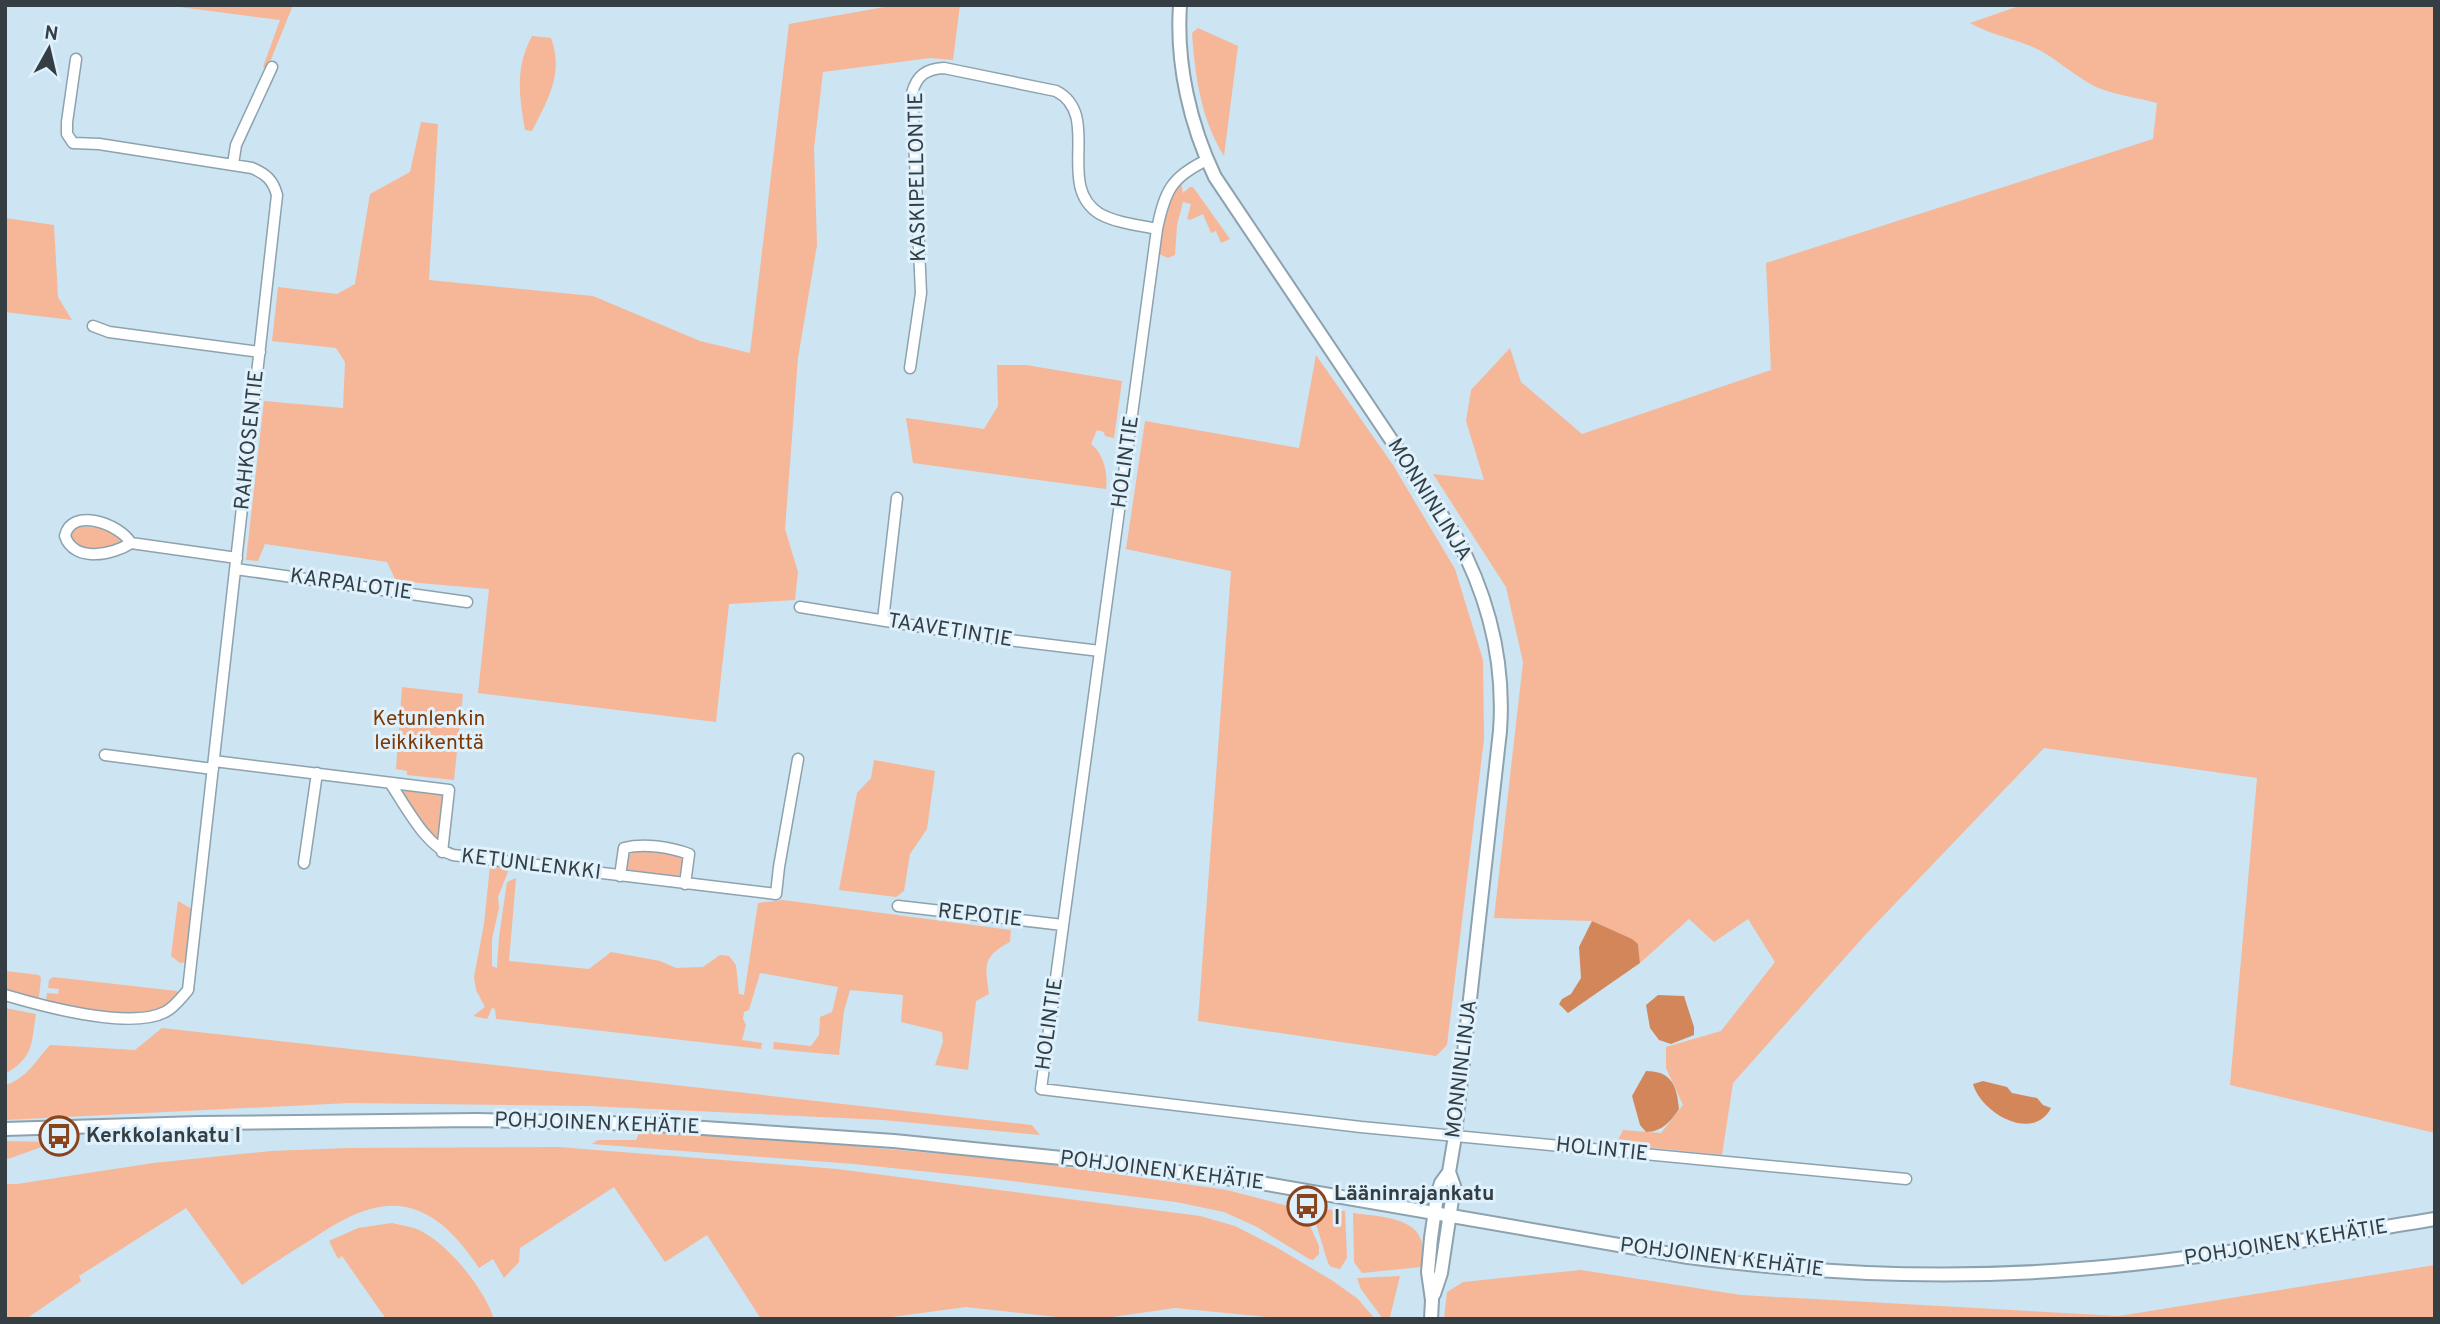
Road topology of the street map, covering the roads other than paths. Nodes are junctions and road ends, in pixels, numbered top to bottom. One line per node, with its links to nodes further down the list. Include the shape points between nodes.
1 (1180, 5): 4 (main road, MONNINLINJA, via 1184,81)
2 (76, 59): 5 (street, RAHKOSENTIE, via 67,122 73,143)
3 (272, 67): 5 (street, via 236,145)
4 (1207, 160): 6 (street, HOLINTIE, via 1173,183); 31 (main road, MONNINLINJA, via 1455,535 1476,577 1491,623 1501,676 1501,722)
5 (233, 164): 8 (street, RAHKOSENTIE, via 264,173 277,195)
6 (1157, 229): 9 (street, KASKIPELLONTIE, via 1110,219 1088,204 1079,182 1077,118 1066,96 1056,90 930,69 920,75 912,93 921,293); 17 (street, HOLINTIE)
7 (93, 326): 8 (street)
8 (260, 352): 12 (street, RAHKOSENTIE)
9 (910, 368)
10 (897, 498): 16 (street)
11 (131, 543): 11 (street, via 117,527 91,521 74,523 65,536 70,547 89,553 112,553); 12 (street)
12 (237, 558): 13 (street, RAHKOSENTIE)
13 (236, 569): 14 (street, KARPALOTIE); 20 (street, RAHKOSENTIE)
14 (467, 602)
15 (800, 607): 16 (street, TAAVETINTIE)
16 (883, 620): 17 (street, TAAVETINTIE)
17 (1100, 651): 28 (street, HOLINTIE)
18 (105, 755): 20 (street, KETUNLENKKI)
19 (798, 759): 26 (street, KETUNLENKKI, via 776,894)
20 (214, 765): 21 (street, KETUNLENKKI); 29 (street, RAHKOSENTIE, via 188,990 164,1013 144,1018 67,1012)
21 (317, 774): 22 (street, KETUNLENKKI); 24 (street)
22 (390, 783): 23 (street, KETUNLENKKI); 23 (street, KETUNLENKKI, via 449,790)
23 (442, 852): 25 (street, KETUNLENKKI)
24 (304, 863)
25 (620, 876): 26 (street, KETUNLENKKI); 26 (street, KETUNLENKKI, via 624,848 678,850 689,854)
26 (685, 884)
27 (898, 906): 28 (street, REPOTIE)
28 (1063, 925): 31 (street, HOLINTIE, via 1041,1088)
29 (5, 995)
30 (5, 1129): 34 (main road, POHJOINEN KEHÄTIE, via 385,1119 725,1129 1081,1160 1248,1181)
31 (1455, 1134): 32 (main road, MONNINLINJA); 33 (street, HOLINTIE)
32 (1449, 1172): 34 (main road, MONNINLINJA, via 1441,1183); 35 (main road, MONNINLINJA, via 1454,1186)
33 (1906, 1180)
34 (1434, 1212): 35 (main road, POHJOINEN KEHÄTIE); 37 (main road, MONNINLINJA, via 1428,1272)
35 (1450, 1214): 36 (main road, POHJOINEN KEHÄTIE, via 1688,1257 1755,1266 1896,1274 2028,1272 2166,1261); 37 (main road, MONNINLINJA)
36 (2435, 1219)
37 (1432, 1300): 38 (main road)
38 (1431, 1319)

